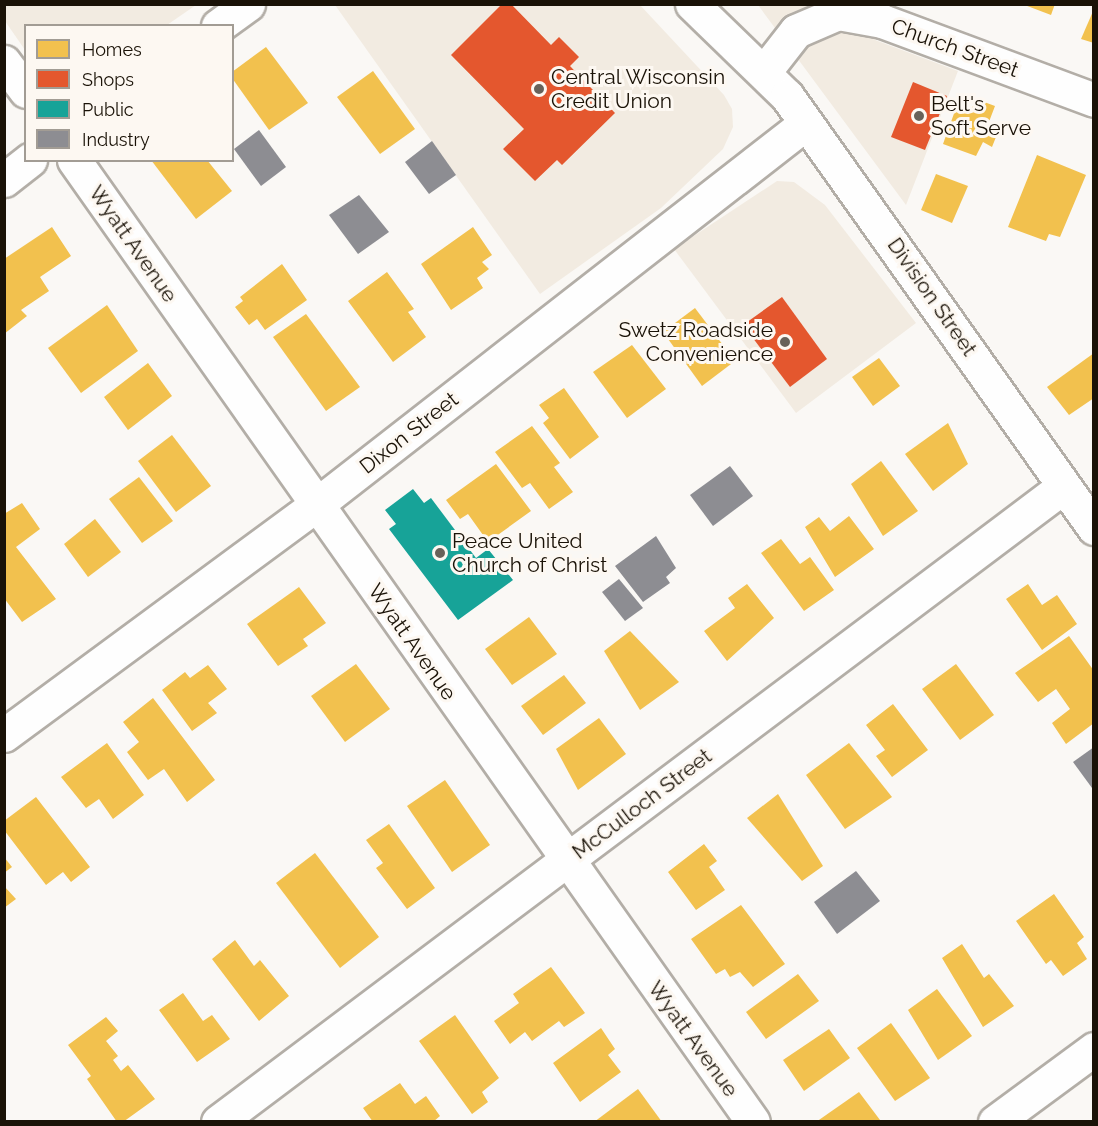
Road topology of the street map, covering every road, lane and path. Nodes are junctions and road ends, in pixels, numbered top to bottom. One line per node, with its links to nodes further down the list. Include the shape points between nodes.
1 (248, 4): 4 (street)
2 (692, 4): 6 (street)
3 (714, 4): 6 (street)
4 (221, 24)
5 (4, 62): 7 (street)
6 (764, 72): 8 (street, Church Street, via 796,31 847,14 961,49); 9 (street, Division Street)
7 (24, 88)
8 (1094, 100)
9 (806, 123): 13 (street, Division Street); 14 (street, Dixon Street)
10 (27, 162): 12 (street)
11 (75, 162): 14 (street, Wyatt Avenue)
12 (4, 180)
13 (1064, 486): 15 (street, Division Street); 17 (street, McCulloch Street)
14 (316, 505): 16 (street, Dixon Street); 17 (street, Wyatt Avenue)
15 (1094, 528)
16 (4, 735)
17 (566, 861): 19 (street, McCulloch Street); 20 (street, Wyatt Avenue)
18 (1094, 1049): 21 (street)
19 (218, 1122)
20 (753, 1122)
21 (995, 1122)

